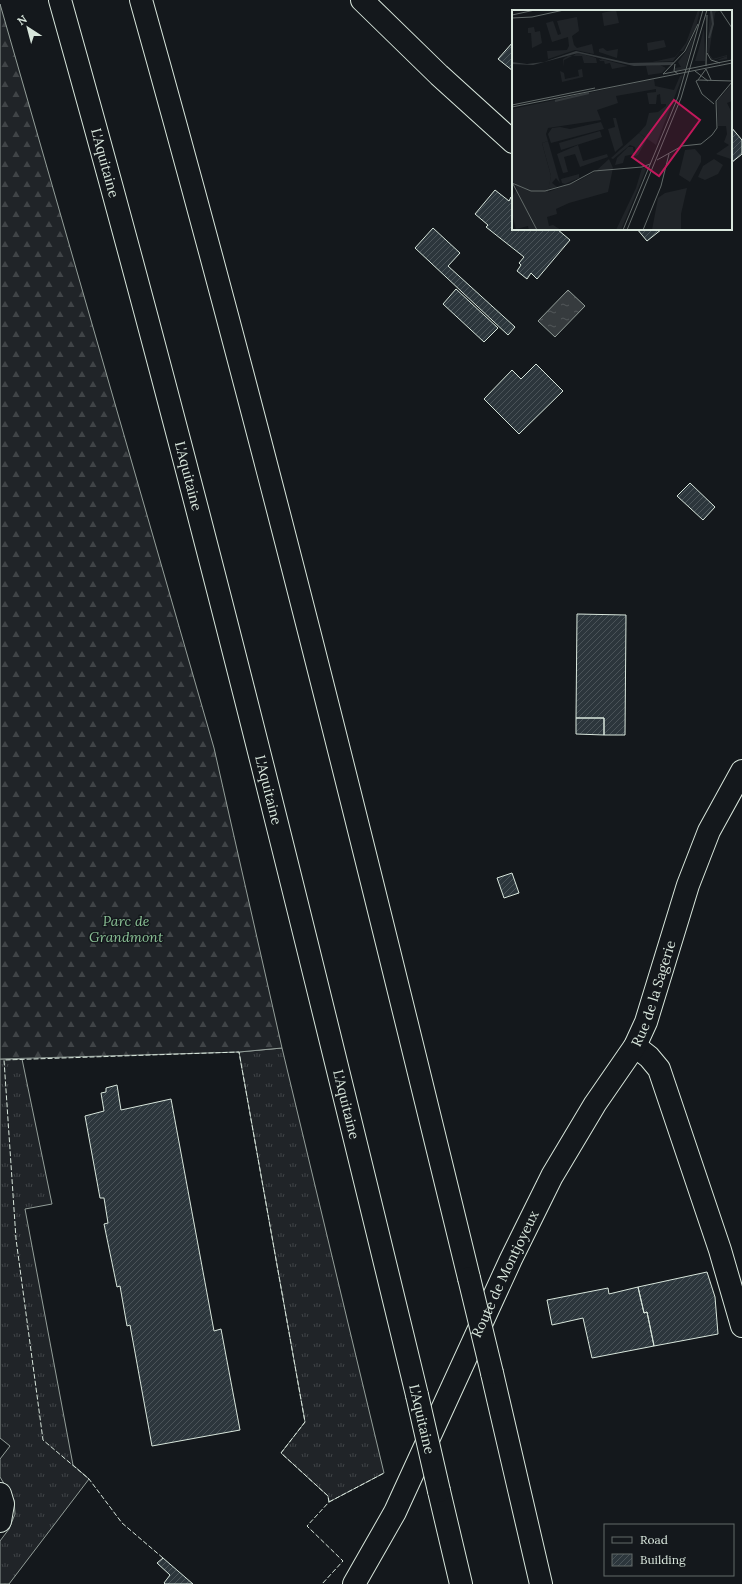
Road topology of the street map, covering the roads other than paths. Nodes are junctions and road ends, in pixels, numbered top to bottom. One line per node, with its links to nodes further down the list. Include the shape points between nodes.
1 (60, 0): 11 (main road, L'Aquitaine, bridge, via 227,622 292,879)
2 (141, 0): 12 (main road, bridge, via 240,361 305,611 469,1278)
3 (362, 0): 4 (main road)
4 (512, 141)
5 (742, 771): 6 (main road, Rue de la Sagerie, via 709,831 672,932 654,1001)
6 (635, 1046): 7 (main road, Rue de la Sagerie, via 649,1056 659,1069 720,1250); 10 (main road, Route de Montjoyeux, via 595,1104 552,1176 511,1259 395,1512)
7 (742, 1326)
8 (0, 1494): 9 (main road, via 3,1504)
9 (0, 1522)
10 (354, 1584)
11 (461, 1584)
12 (541, 1584)

